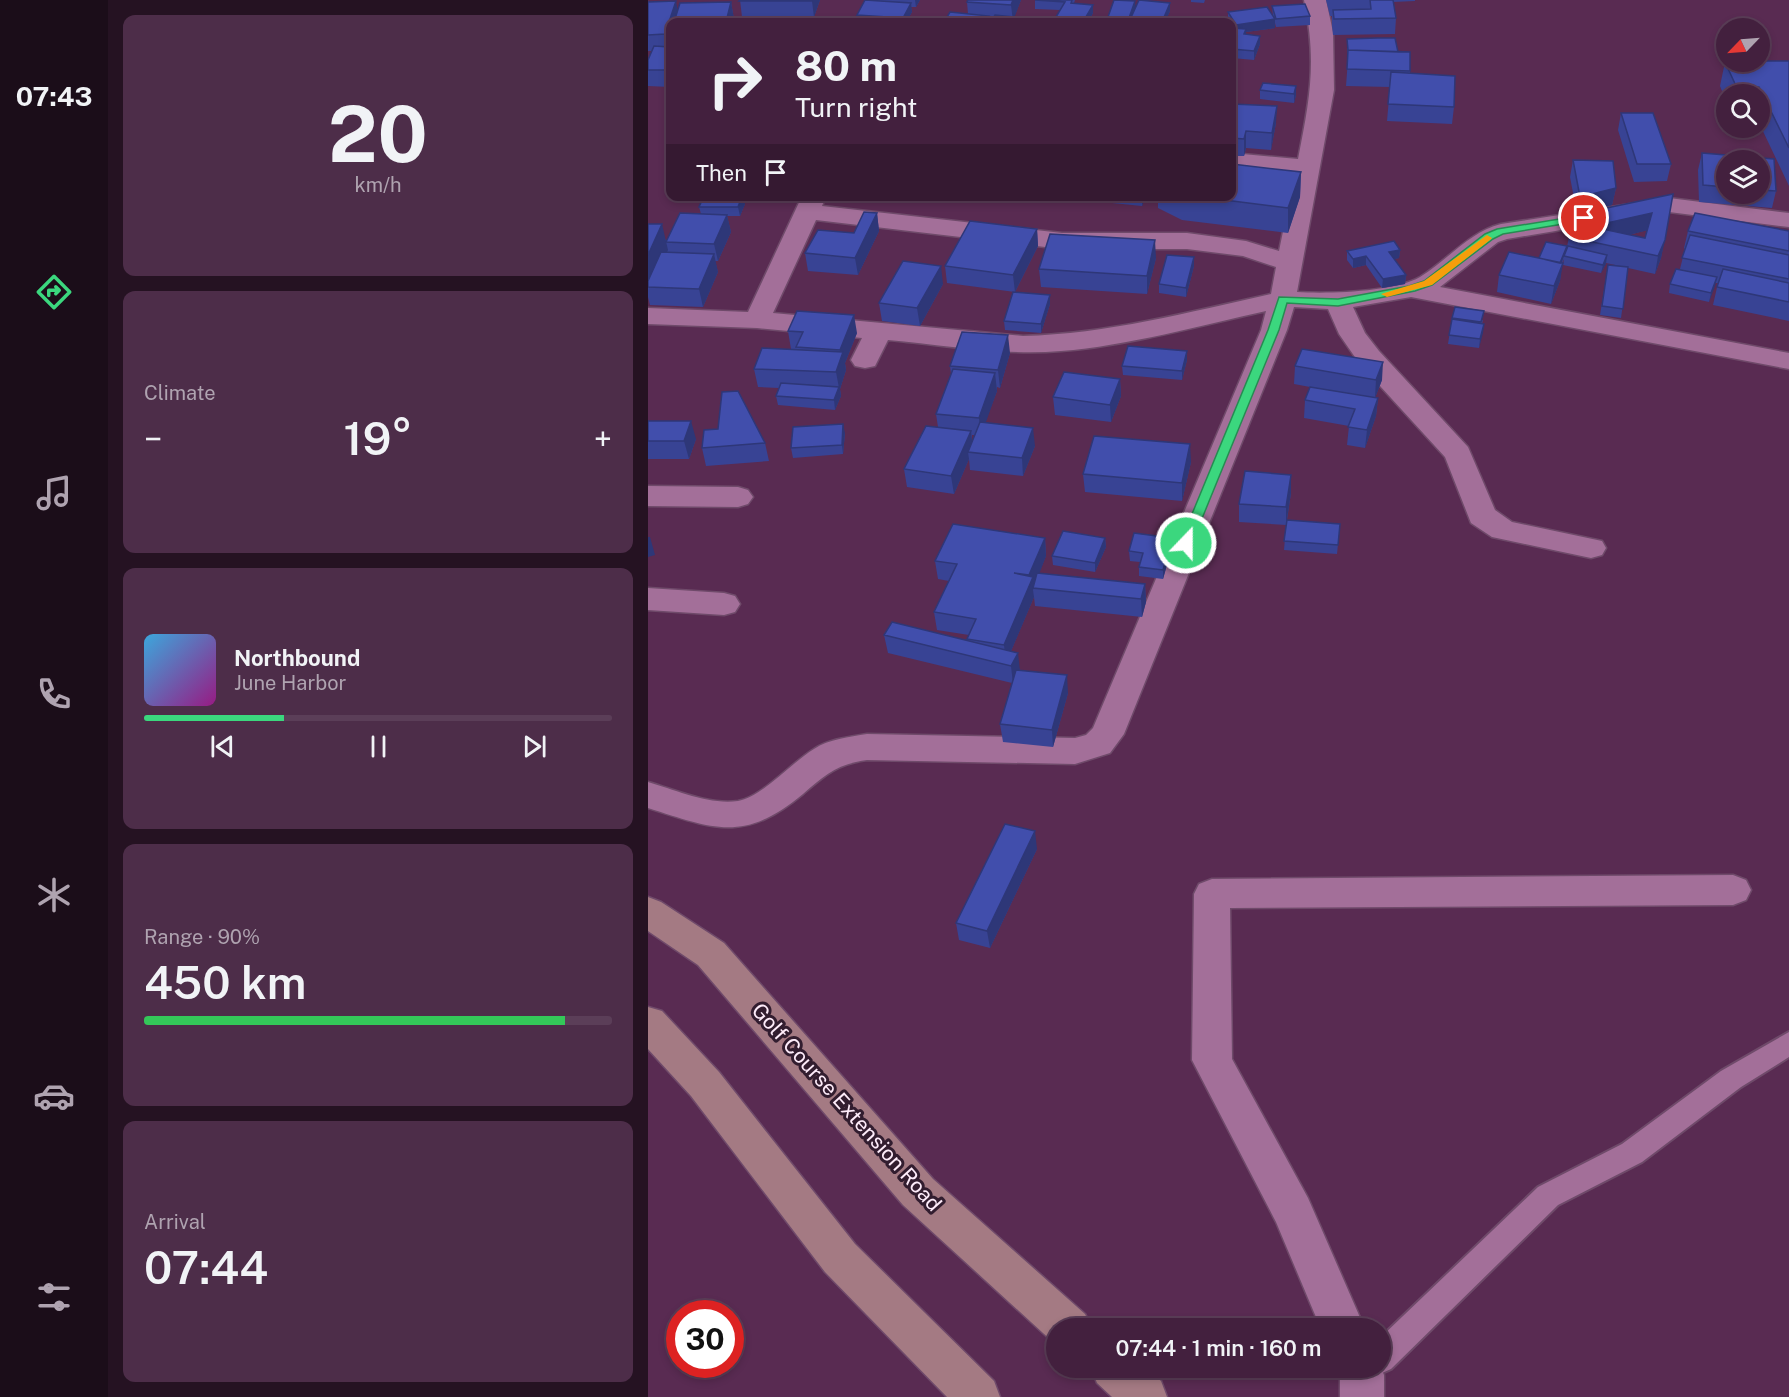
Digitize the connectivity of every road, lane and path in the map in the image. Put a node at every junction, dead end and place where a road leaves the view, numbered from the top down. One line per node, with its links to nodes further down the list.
1 (1315, 0): 3 (street)
2 (1236, 160): 3 (street)
3 (1308, 167): 7 (street)
4 (811, 204): 7 (street); 11 (street)
5 (1789, 220): 8 (street)
6 (1152, 250): 7 (street)
7 (1287, 279): 9 (street); 12 (street); 20 (street)
8 (1411, 289): 9 (street); 14 (street)
9 (1338, 302): 17 (street)
10 (648, 316): 11 (street)
11 (757, 320): 12 (street)
12 (879, 331): 13 (street)
13 (865, 360)
14 (1789, 361)
15 (648, 496): 16 (street)
16 (738, 497)
17 (1591, 548)
18 (648, 599): 19 (street)
19 (724, 604)
20 (648, 795)
21 (1733, 890): 26 (street)
22 (648, 912): 25 (main road, Golf Course Extension Road)
23 (648, 1023): 29 (main road)
24 (1789, 1043): 27 (lane)
25 (1058, 1318)
26 (1338, 1318)
27 (1391, 1350)
28 (1124, 1378): 30 (main road)
29 (978, 1397)
30 (1145, 1397)

